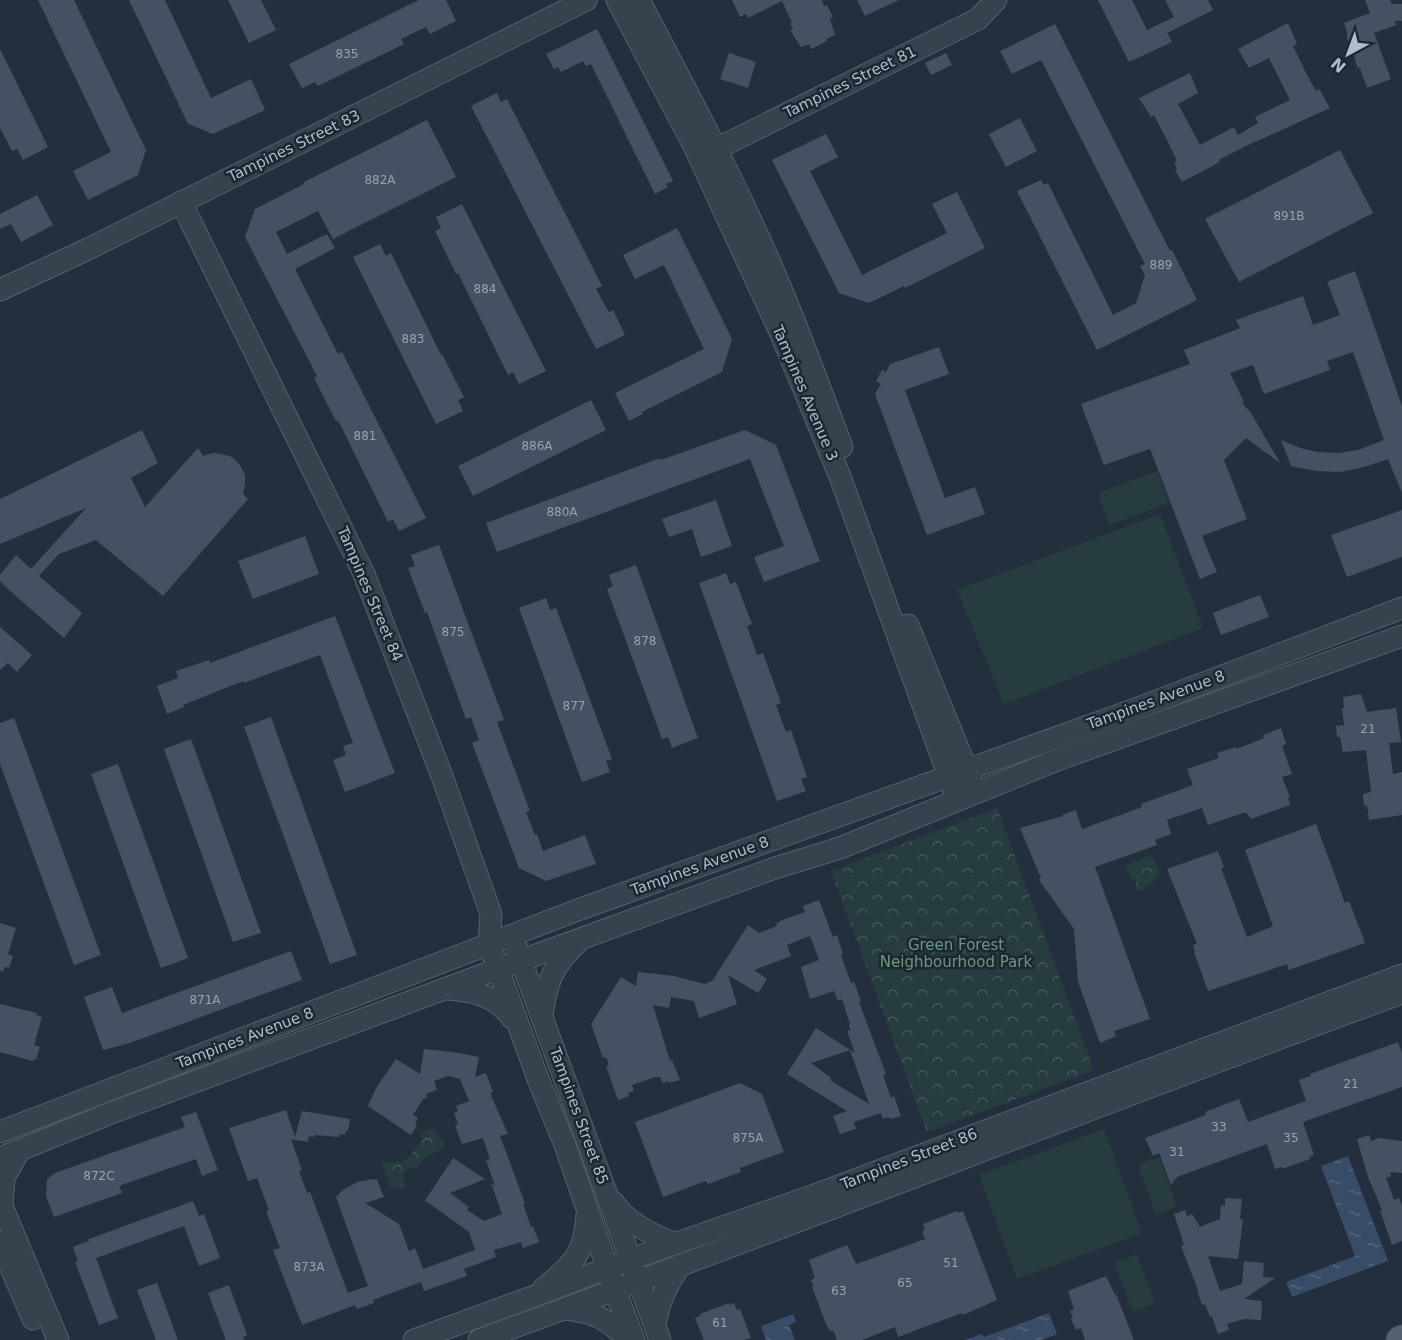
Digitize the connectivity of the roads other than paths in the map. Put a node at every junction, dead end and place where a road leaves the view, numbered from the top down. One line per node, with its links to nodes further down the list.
1 (586, 0): 7 (street, Tampines Street 83)
2 (617, 0): 6 (street, Tampines Avenue 3)
3 (639, 0): 6 (street, Tampines Avenue 3)
4 (981, 0): 6 (street, Tampines Street 81)
5 (996, 0): 6 (street, Tampines Street 81)
6 (705, 148): 11 (street, Tampines Avenue 3)
7 (181, 202): 8 (street, Tampines Street 83); 13 (street, Tampines Street 84)
8 (0, 290)
9 (1402, 608): 11 (street, Tampines Avenue 8)
10 (1402, 636): 12 (street, Tampines Avenue 8)
11 (957, 772): 12 (street, Tampines Avenue 3); 14 (street, Tampines Avenue 8)
12 (967, 796): 15 (street, Tampines Avenue 8)
13 (491, 914): 14 (street, Tampines Street 85); 16 (street, Tampines Street 84)
14 (512, 936): 16 (street, Tampines Avenue 8); 17 (street, Tampines Street 85)
15 (585, 937): 17 (street, Tampines Avenue 8); 22 (street)
16 (489, 944): 18 (street, Tampines Street 84); 24 (street, Tampines Avenue 8)
17 (521, 960): 18 (street, Tampines Avenue 8); 22 (street, Tampines Street 85)
18 (498, 969): 20 (street, Tampines Avenue 8); 23 (street, Tampines Street 85)
19 (1402, 975): 28 (street, Tampines Street 86)
20 (444, 989): 23 (street); 25 (street, Tampines Avenue 8)
21 (1402, 993): 31 (street, Tampines Street 86)
22 (542, 1015): 26 (street, Tampines Street 85)
23 (521, 1031): 27 (street, Tampines Street 85)
24 (0, 1132)
25 (10, 1154): 29 (street)
26 (606, 1190): 28 (street); 30 (street, Tampines Street 85)
27 (587, 1209): 32 (street, Tampines Street 85); 35 (street)
28 (674, 1243): 30 (street, Tampines Street 86)
29 (7, 1245): 38 (street); 39 (street)
30 (631, 1259): 32 (street, Tampines Street 86); 33 (street, Tampines Street 85)
31 (680, 1265): 33 (street, Tampines Street 86); 37 (street, Tampines Street 85)
32 (607, 1268): 34 (street, Tampines Street 85); 35 (street, Tampines Street 86)
33 (639, 1281): 34 (street, Tampines Street 86); 37 (street, Tampines Street 85)
34 (615, 1290): 36 (street, Tampines Street 86); 42 (street, Tampines Street 85)
35 (532, 1298): 40 (street, Tampines Street 86)
36 (565, 1310): 41 (street, Tampines Street 86); 42 (street, Tampines Street 85)
37 (657, 1333)
38 (42, 1340)
39 (57, 1340)
40 (414, 1340)
41 (479, 1340)
42 (632, 1340)

